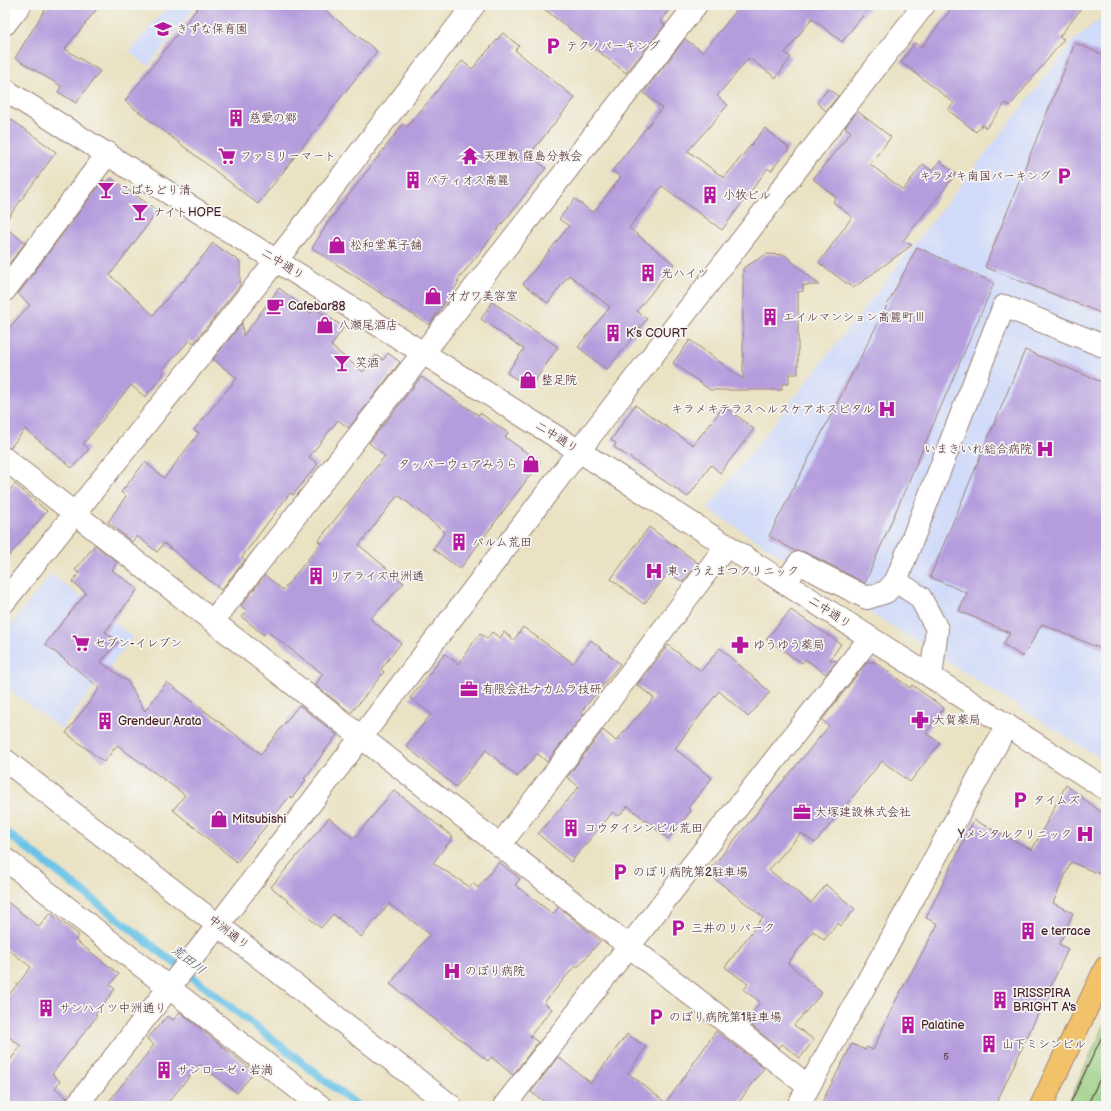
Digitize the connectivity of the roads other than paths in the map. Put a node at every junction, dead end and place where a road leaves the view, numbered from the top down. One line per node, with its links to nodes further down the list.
1 (20, 5): 5 (street)
2 (474, 5): 8 (street)
3 (696, 5): 11 (street)
4 (924, 5): 12 (street)
5 (5, 24)
6 (5, 90): 7 (street, 二中通り)
7 (108, 153): 8 (street, 二中通り); 9 (street)
8 (276, 260): 11 (street, 二中通り); 14 (street)
9 (5, 290)
10 (1106, 347): 16 (street)
11 (424, 352): 12 (street, 二中通り); 19 (street)
12 (579, 451): 15 (street, 二中通り); 23 (street)
13 (5, 459): 14 (street)
14 (74, 513): 18 (street); 19 (street)
15 (727, 545): 17 (street, 二中通り); 26 (street)
16 (896, 581): 17 (street); 21 (street)
17 (785, 583): 20 (street, 二中通り)
18 (5, 601)
19 (213, 621): 23 (street)
20 (870, 638): 21 (street, 二中通り); 29 (street)
21 (931, 677): 22 (street, 二中通り)
22 (1007, 725): 25 (street, 二中通り); 32 (street)
23 (361, 737): 26 (street); 28 (street)
24 (5, 760): 28 (street, 中洲通り)
25 (1106, 788)
26 (500, 846): 29 (street)
27 (5, 858): 31 (street)
28 (219, 924): 31 (street); 35 (street, 中洲通り)
29 (628, 945): 32 (street); 36 (street)
30 (1106, 967): 38 (main road)
31 (169, 987): 33 (street); 34 (street)
32 (808, 1086): 37 (street)
33 (76, 1106)
34 (320, 1106)
35 (451, 1106)
36 (504, 1106)
37 (798, 1106)
38 (1041, 1106)

